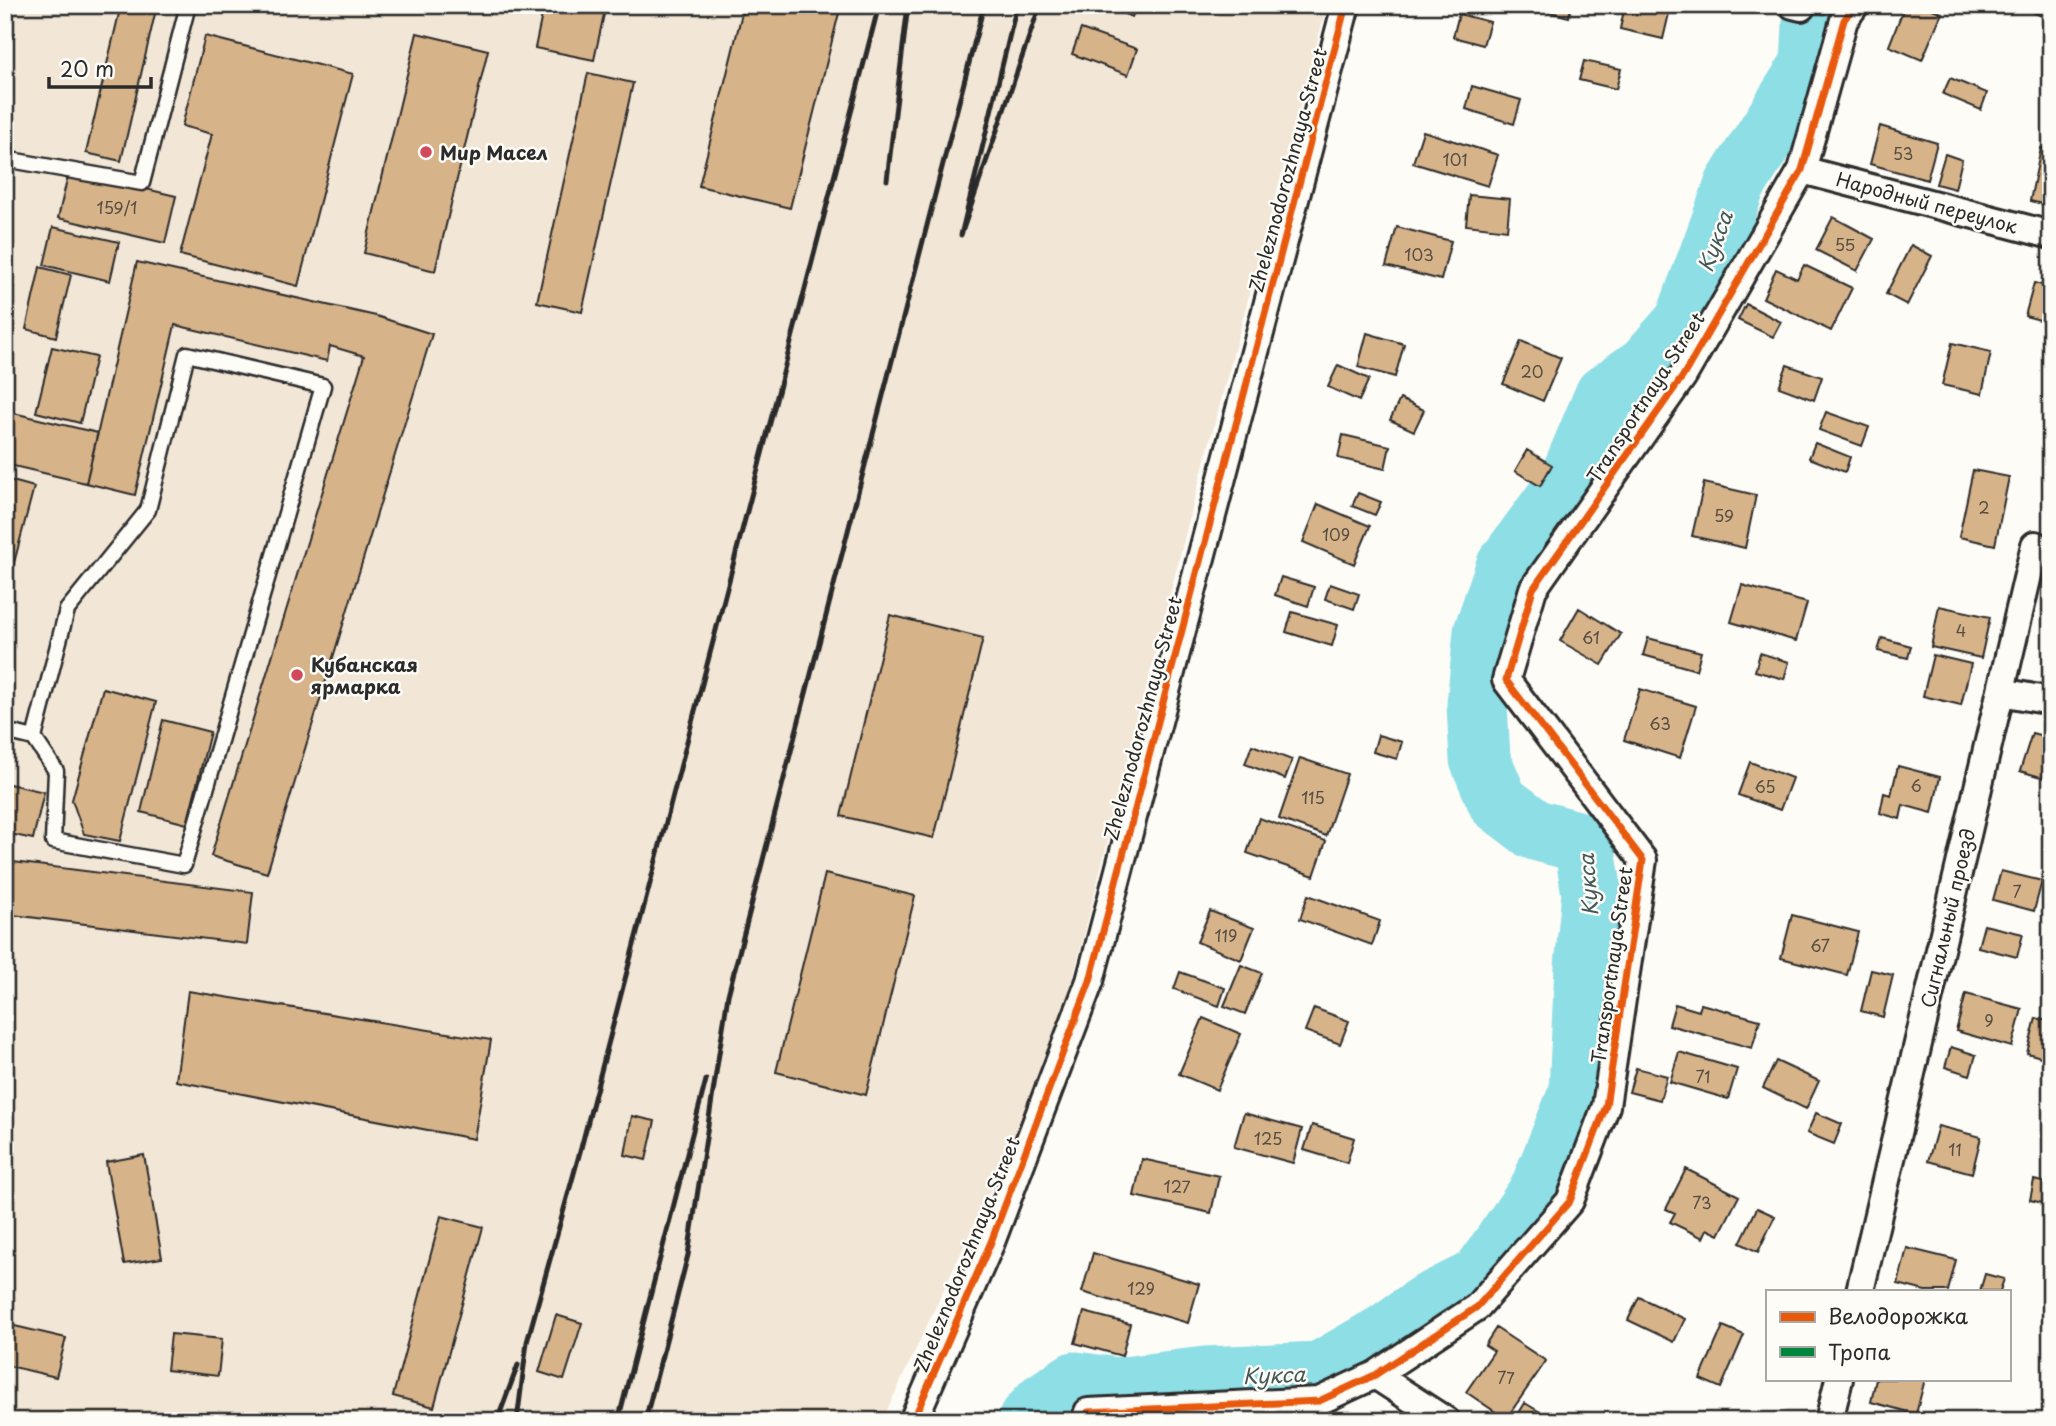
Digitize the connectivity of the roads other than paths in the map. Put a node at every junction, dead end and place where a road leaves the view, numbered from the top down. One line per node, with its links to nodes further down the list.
1 (188, 5): 4 (lane)
2 (1346, 5): 15 (street, Zheleznodorozhnaya Street)
3 (1854, 5): 5 (street, Transportnaya Street)
4 (5, 159)
5 (1802, 170): 6 (street, Народный переулок); 13 (street, Transportnaya Street)
6 (2051, 235)
7 (2035, 545): 8 (street, Сигнальный проезд)
8 (2001, 692): 9 (street); 12 (street, Сигнальный проезд)
9 (2051, 701)
10 (5, 731): 11 (lane)
11 (34, 738): 11 (lane)
12 (1860, 1290)
13 (1375, 1375): 16 (street, Transportnaya Street); 17 (street)
14 (1839, 1380): 18 (street)
15 (913, 1421)
16 (1085, 1421)
17 (1446, 1421)
18 (1829, 1421)

